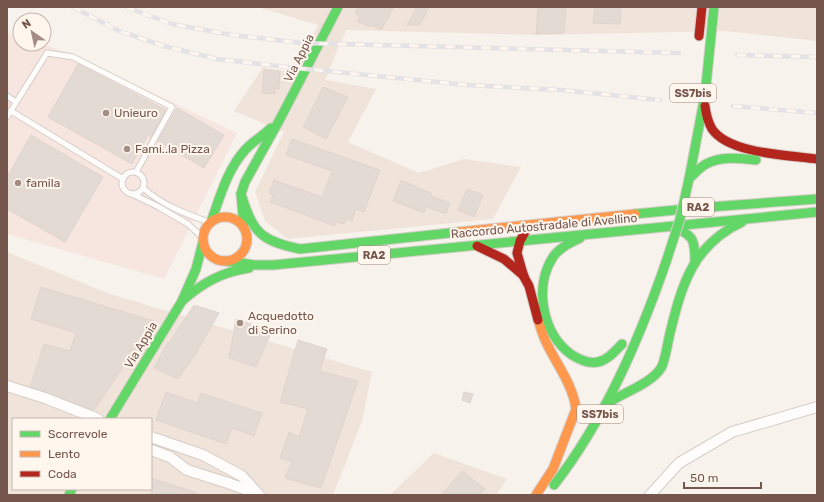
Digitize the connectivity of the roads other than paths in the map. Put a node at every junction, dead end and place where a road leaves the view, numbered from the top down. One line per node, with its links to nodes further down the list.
1 (338, 7): 10 (main road, Via Appia)
2 (702, 7): 4 (main road)
3 (714, 7): 5 (main road, SS7bis)
4 (698, 44)
5 (705, 95): 11 (main road); 15 (main road, SS7bis)
6 (7, 96): 7 (lane)
7 (16, 102): 8 (lane); 13 (lane)
8 (11, 111): 9 (lane); 14 (lane)
9 (7, 117)
10 (280, 119): 18 (main road, Via Appia); 24 (main road, Via Appia)
11 (817, 159)
12 (817, 168): 15 (main road)
13 (136, 172): 14 (lane); 16 (lane)
14 (123, 178): 17 (lane)
15 (690, 179): 40 (main road, SS7bis, bridge)
16 (143, 188): 17 (lane); 24 (lane)
17 (132, 194): 29 (lane)
18 (241, 194): 26 (main road, Via Appia); 32 (main road)
19 (815, 198): 22 (main road, Raccordo Autostradale di Avellino / RA2)
20 (673, 199): 28 (main road)
21 (817, 212): 23 (main road, Raccordo Autostradale di Avellino / RA2)
22 (639, 213): 30 (main road); 32 (main road, Raccordo Autostradale di Avellino / RA2)
23 (754, 218): 25 (main road, Raccordo Autostradale di Avellino / RA2); 34 (main road)
24 (211, 222): 26 (main road); 29 (main road, Via Appia)
25 (672, 226): 27 (main road, Raccordo Autostradale di Avellino / RA2); 34 (main road)
26 (245, 230): 32 (main road); 33 (main road, Via Appia)
27 (588, 234): 30 (main road, Raccordo Autostradale di Avellino / RA2); 41 (main road)
28 (664, 234)
29 (203, 240): 33 (main road); 37 (main road, Via Appia)
30 (520, 241): 31 (main road, Raccordo Autostradale di Avellino / RA2); 36 (main road)
31 (474, 245): 35 (main road, Raccordo Autostradale di Avellino / RA2); 36 (main road)
32 (300, 249)
33 (225, 261): 35 (main road); 37 (main road, Via Appia)
34 (695, 261): 39 (main road)
35 (255, 265): 38 (main road)
36 (524, 277): 52 (main road)
37 (190, 282): 38 (main road, Via Appia)
38 (182, 301): 46 (main road, Via Appia)
39 (664, 356): 40 (main road); 43 (main road)
40 (627, 360): 43 (main road, SS7bis)
41 (612, 365)
42 (7, 386): 45 (street)
43 (605, 405): 55 (main road, SS7bis)
44 (817, 407): 56 (street)
45 (95, 418)
46 (111, 418)
47 (579, 427): 52 (main road, SS7bis)
48 (152, 437): 49 (street)
49 (174, 445): 51 (street); 53 (street)
50 (152, 450): 51 (street)
51 (171, 458): 53 (street)
52 (553, 469): 54 (main road, SS7bis)
53 (259, 495)
54 (536, 495)
55 (546, 495)
56 (650, 495)

